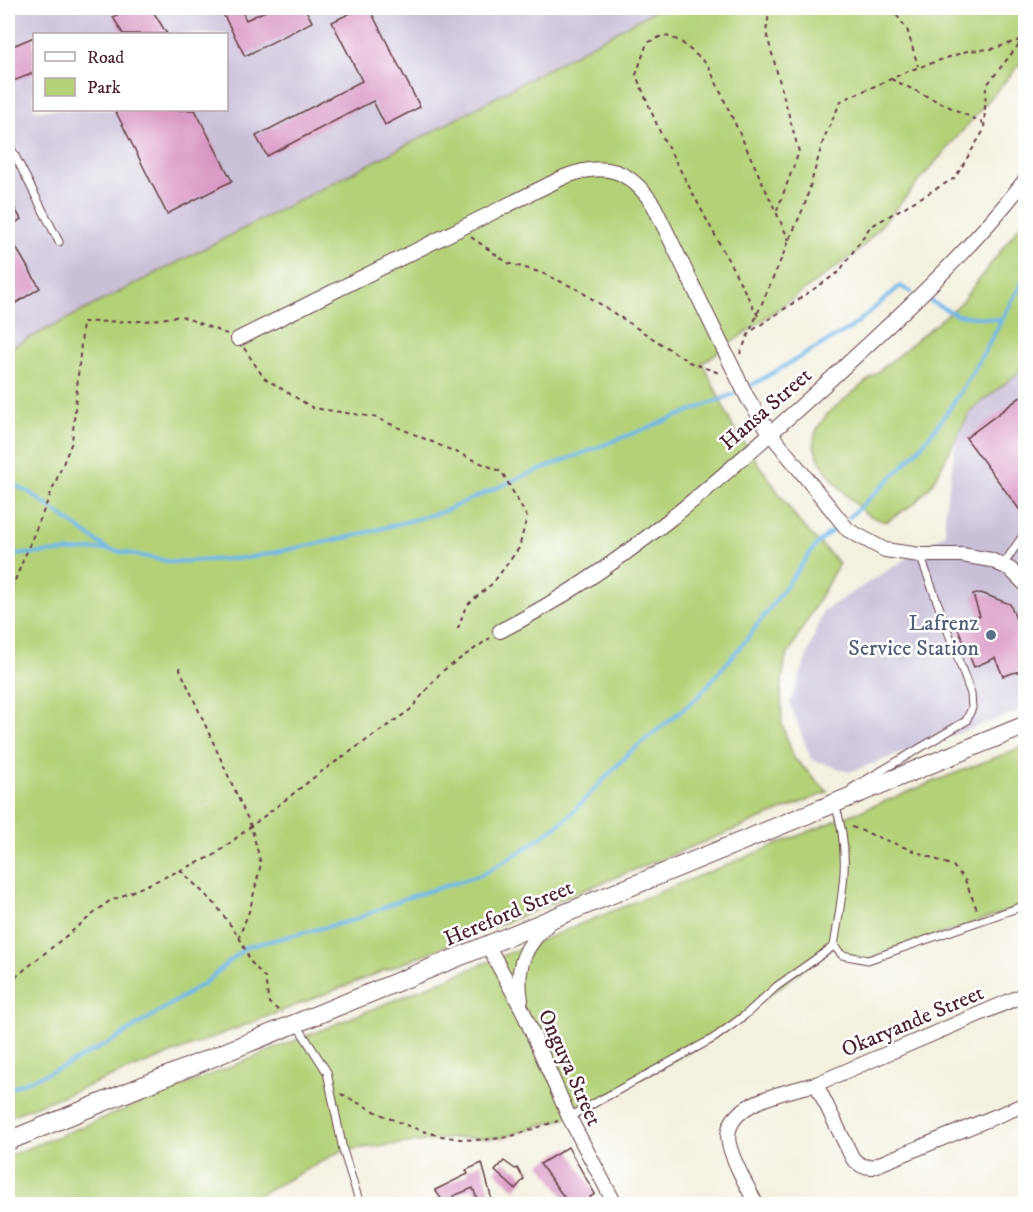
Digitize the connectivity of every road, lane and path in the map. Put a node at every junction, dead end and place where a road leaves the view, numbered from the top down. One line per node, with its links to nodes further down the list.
1 (770, 8): 9 (path)
2 (891, 8): 4 (path)
3 (1025, 38): 4 (path); 6 (path)
4 (919, 67): 5 (path)
5 (891, 78): 6 (path); 11 (path)
6 (984, 123): 14 (path)
7 (8, 142): 12 (lane)
8 (1026, 179): 18 (street, Hansa Street)
9 (776, 213): 11 (path); 13 (path)
10 (457, 230): 15 (street); 16 (street); 17 (path)
11 (789, 240): 13 (path)
12 (60, 242)
13 (758, 316): 14 (path)
14 (751, 332): 16 (path)
15 (238, 339): 23 (path); 24 (path)
16 (732, 367): 17 (street)
17 (739, 380): 18 (street)
18 (770, 433): 20 (street); 25 (street, Hansa Street)
19 (1026, 531): 21 (lane)
20 (920, 555): 21 (street); 28 (lane)
21 (1003, 565): 22 (street)
22 (1026, 585)
23 (8, 597)
24 (457, 631)
25 (500, 631): 30 (path)
26 (179, 668): 30 (path)
27 (1022, 727): 28 (main road, Hereford Street)
28 (835, 804): 29 (lane); 33 (main road, Hereford Street)
29 (843, 824): 34 (path); 37 (lane)
30 (251, 826): 31 (path); 35 (path)
31 (180, 870): 35 (path); 38 (path)
32 (1026, 905): 34 (lane)
33 (556, 917): 36 (main road, Hereford Street); 40 (street)
34 (981, 921): 37 (lane)
35 (239, 937): 41 (path)
36 (489, 946): 40 (street, Onguya Street); 41 (main road, Hereford Street)
37 (834, 946): 45 (lane)
38 (8, 983)
39 (1026, 994): 42 (street, Okaryande Street)
40 (522, 1009): 45 (street, Onguya Street)
41 (296, 1023): 43 (lane); 46 (main road, Hereford Street)
42 (816, 1084): 44 (street); 49 (street, Okaryande Street)
43 (331, 1089): 45 (path); 47 (lane)
44 (1026, 1104)
45 (569, 1117): 48 (street, Onguya Street)
46 (8, 1141)
47 (360, 1204)
48 (615, 1204)
49 (756, 1204)

